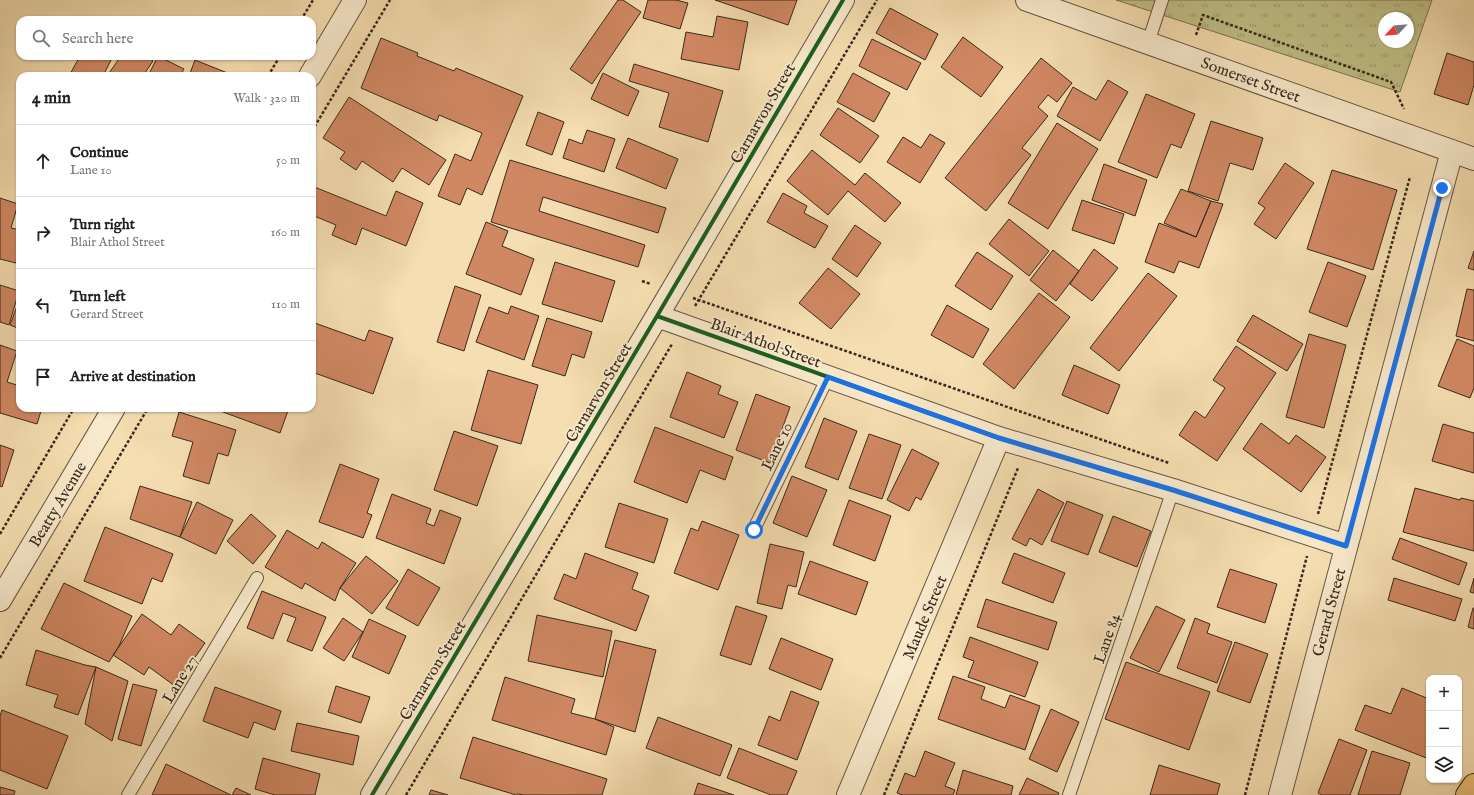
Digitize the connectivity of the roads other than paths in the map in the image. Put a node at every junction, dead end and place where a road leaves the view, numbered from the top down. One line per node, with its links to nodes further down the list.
1 (355, 0): 6 (street)
2 (843, 0): 9 (street, Carnarvon Street)
3 (1027, 0): 5 (street, Somerset Street)
4 (1162, 0): 5 (lane)
5 (1148, 43): 7 (street, Somerset Street)
6 (312, 72)
7 (1452, 150): 8 (street, Somerset Street); 15 (street, Gerard Street)
8 (1474, 159)
9 (657, 316): 10 (street, Blair Athol Street); 20 (street, Carnarvon Street)
10 (828, 377): 12 (street, Blair Athol Street); 14 (lane, Lane 10)
11 (112, 412): 17 (street, Beatty Avenue)
12 (999, 438): 13 (street, Blair Athol Street); 21 (street, Maude Street)
13 (1173, 490): 15 (street, Blair Athol Street); 22 (lane, Lane 84)
14 (754, 530)
15 (1346, 546): 23 (street, Gerard Street)
16 (257, 578): 19 (lane, Lane 27)
17 (0, 600)
18 (1474, 785): 24 (highway)
19 (128, 795)
20 (372, 795)
21 (848, 795)
22 (1069, 795)
23 (1280, 795)
24 (1467, 795)

